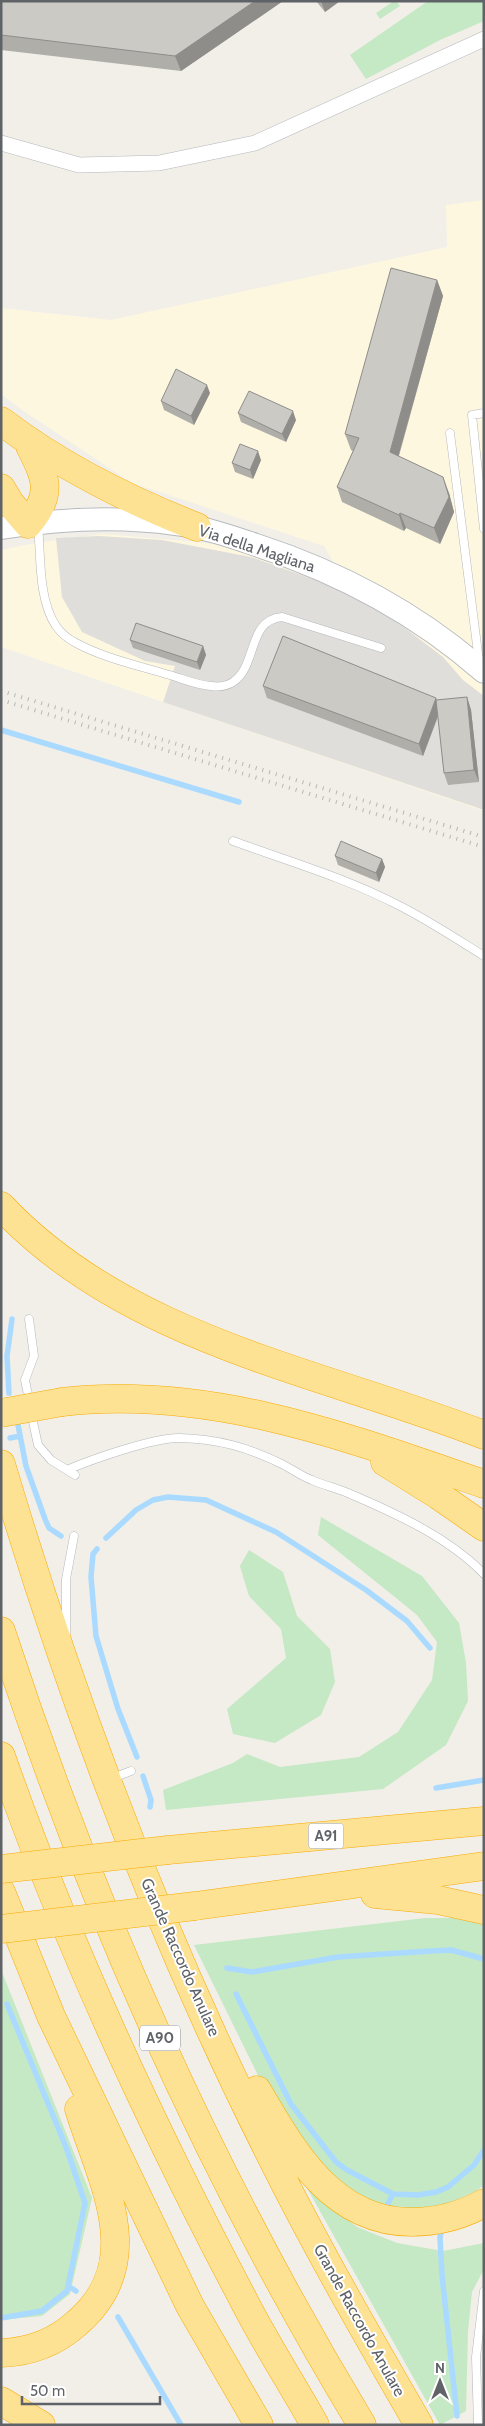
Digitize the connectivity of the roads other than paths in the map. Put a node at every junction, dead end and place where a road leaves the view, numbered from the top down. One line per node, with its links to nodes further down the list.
1 (484, 39): 2 (street)
2 (1, 143)
3 (484, 413): 7 (lane)
4 (1, 420): 6 (highway)
5 (450, 433): 14 (lane)
6 (27, 440): 9 (highway); 10 (highway)
7 (481, 475): 12 (lane)
8 (1, 488): 9 (highway)
9 (33, 524): 10 (main road, Via della Magliana); 11 (main road, Via della Magliana); 13 (lane)
10 (197, 527): 14 (main road, Via della Magliana)
11 (1, 528)
12 (484, 530)
13 (380, 648)
14 (482, 670)
15 (233, 841): 16 (lane)
16 (484, 956)
17 (1, 1206): 23 (highway)
18 (29, 1319): 19 (lane)
19 (27, 1390)
20 (1, 1413): 21 (highway, bridge)
21 (282, 1419): 27 (highway); 28 (highway)
22 (33, 1422): 25 (lane)
23 (484, 1435)
24 (1, 1464): 32 (highway, Grande Raccordo Anulare)
25 (67, 1470): 26 (lane); 30 (lane)
26 (75, 1475)
27 (484, 1484)
28 (484, 1527)
29 (74, 1536): 32 (lane)
30 (484, 1574)
31 (1, 1631): 52 (highway, A90)
32 (66, 1663): 35 (highway, Grande Raccordo Anulare)
33 (1, 1756): 51 (highway, A90)
34 (131, 1771): 35 (lane)
35 (106, 1781): 43 (highway, Grande Raccordo Anulare)
36 (484, 1821): 38 (highway, A91, bridge)
37 (484, 1866): 40 (highway)
38 (1, 1869)
39 (1, 1892): 44 (highway)
40 (273, 1896): 41 (highway); 42 (highway, bridge)
41 (484, 1910)
42 (1, 1929)
43 (174, 1946): 45 (highway); 53 (highway, Grande Raccordo Anulare)
44 (51, 2016): 47 (highway); 50 (highway)
45 (484, 2203)
46 (484, 2291): 54 (lane)
47 (1, 2353)
48 (1, 2401): 49 (highway)
49 (41, 2425)
50 (259, 2425)
51 (315, 2425)
52 (362, 2425)
53 (419, 2425)
54 (478, 2425)

